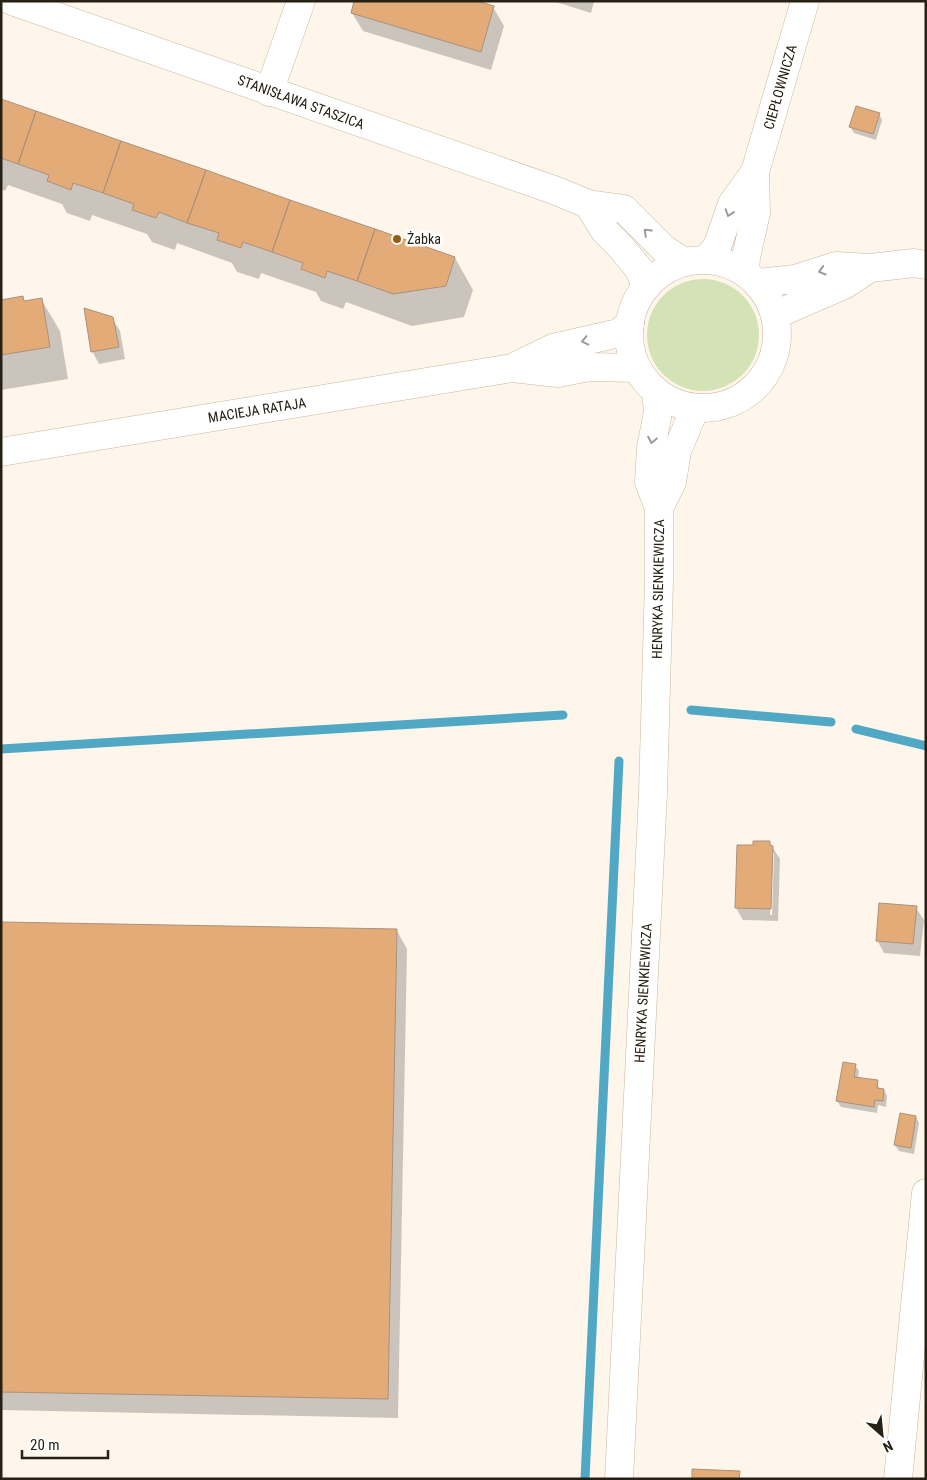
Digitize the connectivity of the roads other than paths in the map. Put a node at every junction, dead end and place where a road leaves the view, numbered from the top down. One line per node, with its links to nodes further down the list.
1 (12, 1): 4 (street, STANISŁAWA STASZICA)
2 (301, 1): 4 (street)
3 (805, 1): 5 (street, CIEPŁOWNICZA)
4 (269, 92): 6 (street, STANISŁAWA STASZICA)
5 (755, 172): 7 (street, CIEPŁOWNICZA, one-way to 7); 10 (street, CIEPŁOWNICZA)
6 (588, 204): 7 (street, STANISŁAWA STASZICA, one-way to 6); 11 (street)
7 (695, 261): 10 (street); 11 (street)
8 (926, 264): 9 (street)
9 (870, 268): 10 (street, one-way to 10); 12 (street)
10 (751, 278): 12 (street)
11 (646, 287): 13 (street)
12 (775, 315): 17 (street)
13 (630, 324): 14 (street, MACIEJA RATAJA, one-way to 14); 15 (street)
14 (512, 368): 15 (street, MACIEJA RATAJA); 18 (street, MACIEJA RATAJA)
15 (637, 368): 16 (street)
16 (656, 392): 17 (street); 19 (street, HENRYKA SIENKIEWICZA, one-way to 19)
17 (694, 408): 19 (street, HENRYKA SIENKIEWICZA)
18 (1, 452)
19 (659, 508): 21 (street, HENRYKA SIENKIEWICZA)
20 (926, 1193): 22 (street)
21 (618, 1479)
22 (898, 1479)

